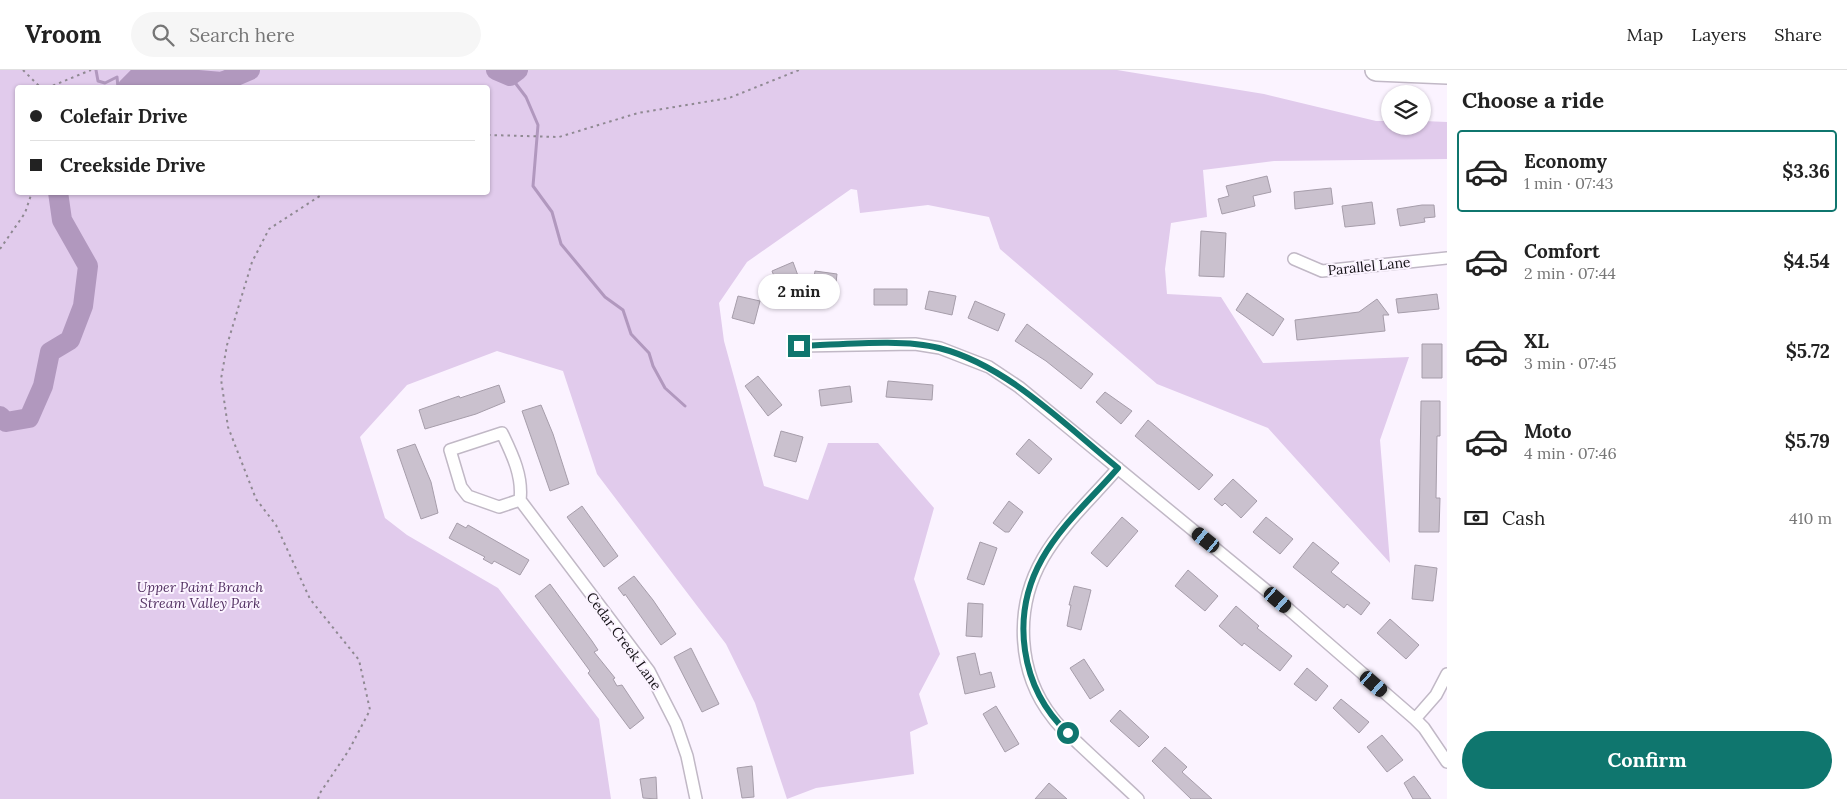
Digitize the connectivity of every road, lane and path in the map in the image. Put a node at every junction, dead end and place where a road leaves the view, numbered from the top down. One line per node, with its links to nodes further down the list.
1 (23, 70): 6 (path)
2 (91, 70): 7 (path)
3 (799, 70): 8 (path)
4 (1376, 70): 5 (highway)
5 (1447, 73)
6 (38, 85)
7 (54, 85)
8 (490, 135)
9 (31, 195): 11 (path)
10 (321, 195): 20 (path)
11 (0, 249)
12 (1447, 258): 13 (street, Parallel Lane)
13 (1294, 259)
14 (799, 346): 15 (street)
15 (1118, 468): 18 (street); 22 (street)
16 (520, 500): 16 (street); 21 (street, Cedar Creek Lane)
17 (1447, 674): 18 (street)
18 (1415, 720): 19 (street)
19 (1447, 762)
20 (318, 799)
21 (696, 799)
22 (1138, 799)

